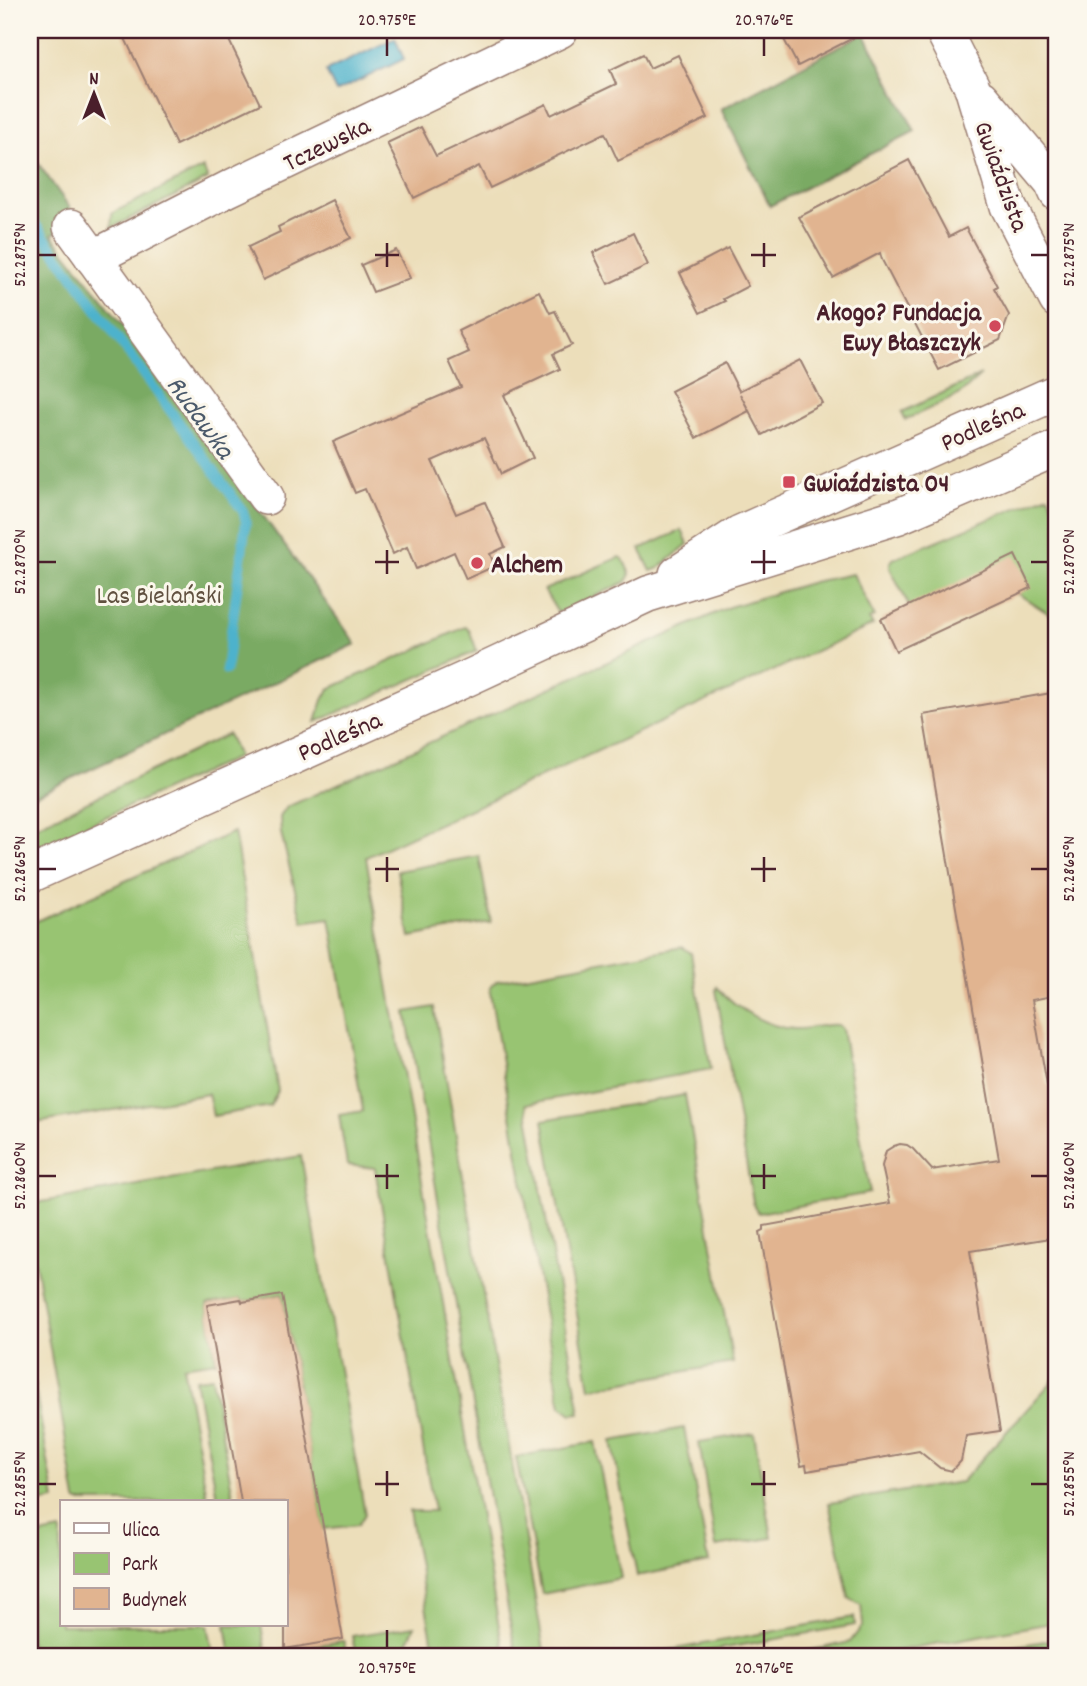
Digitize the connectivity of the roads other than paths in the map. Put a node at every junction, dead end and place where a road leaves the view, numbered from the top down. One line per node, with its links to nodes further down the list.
1 (560, 30): 6 (street, Tczewska)
2 (943, 30): 3 (street, Gwiaździsta)
3 (972, 87): 4 (street, Gwiaździsta); 7 (street, Gwiaździsta)
4 (1057, 193)
5 (71, 227): 6 (street)
6 (93, 258): 10 (street)
7 (1057, 300)
8 (1057, 392): 11 (street, Podleśna)
9 (1057, 448): 11 (street, Podleśna)
10 (266, 497)
11 (648, 594): 12 (street, Podleśna)
12 (30, 875)

